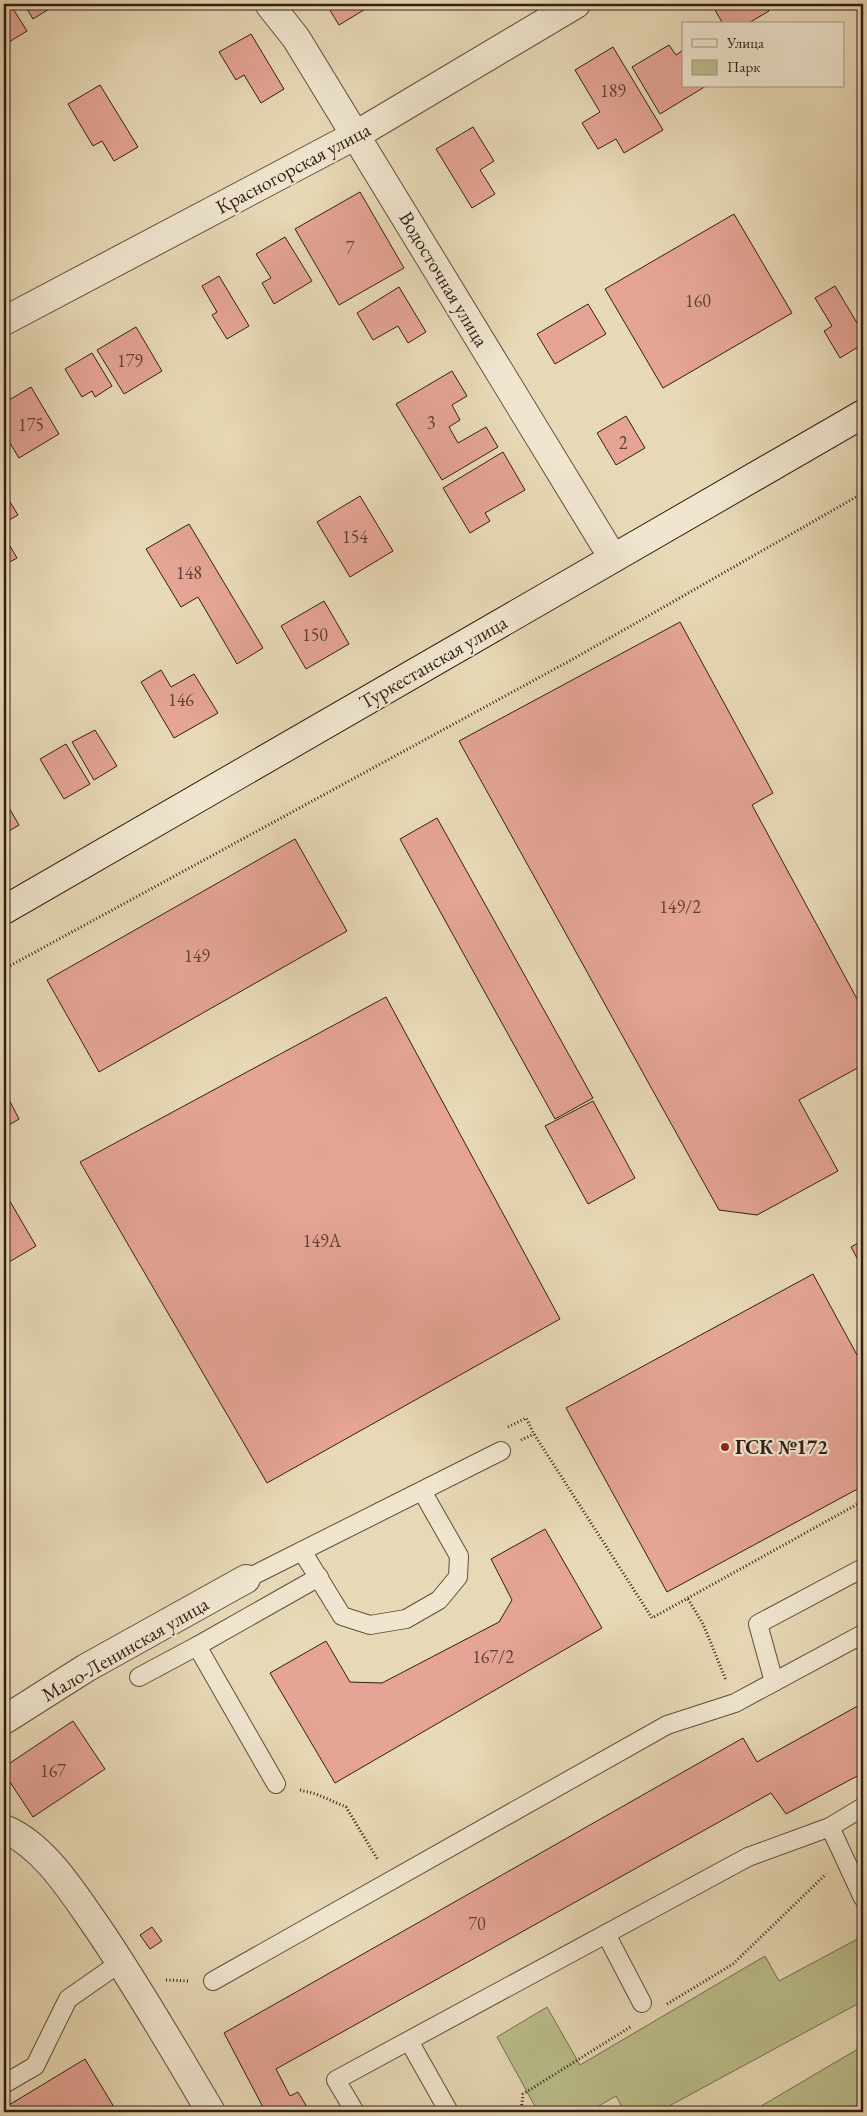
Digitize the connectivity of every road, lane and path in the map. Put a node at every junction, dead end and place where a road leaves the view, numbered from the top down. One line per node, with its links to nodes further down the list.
1 (268, 4): 3 (street, Водосточная улица)
2 (576, 4): 3 (street, Красногорская улица)
3 (356, 136): 4 (street, Красногорская улица); 7 (street, Водосточная улица)
4 (4, 321)
5 (863, 414): 7 (street, Туркестанская улица)
6 (863, 493): 9 (path)
7 (613, 558): 8 (street, Туркестанская улица)
8 (4, 910)
9 (4, 969)
10 (500, 1431): 18 (path)
11 (501, 1451): 12 (lane)
12 (422, 1491): 14 (lane); 16 (lane)
13 (863, 1501): 18 (path)
14 (302, 1551): 16 (lane); 17 (lane)
15 (863, 1568): 22 (lane)
16 (319, 1577): 20 (lane)
17 (246, 1579): 24 (street, Мало-Ленинская улица)
18 (688, 1599): 23 (path)
19 (863, 1634): 22 (lane)
20 (197, 1646): 21 (lane); 25 (lane)
21 (139, 1677)
22 (774, 1682): 23 (lane)
23 (735, 1703): 30 (lane)
24 (4, 1720)
25 (276, 1784): 30 (path)
26 (863, 1807): 27 (lane)
27 (830, 1827): 29 (lane); 32 (lane)
28 (4, 1829): 33 (street)
29 (844, 1857): 31 (lane); 36 (path)
30 (391, 1882): 34 (lane)
31 (863, 1898)
32 (606, 1934): 35 (lane); 38 (lane)
33 (121, 1962): 39 (lane); 40 (street)
34 (213, 1981)
35 (642, 2003)
36 (666, 2004)
37 (632, 2025): 43 (path)
38 (409, 2041): 41 (lane); 42 (lane)
39 (4, 2084)
40 (211, 2112)
41 (355, 2112)
42 (449, 2112)
43 (521, 2112)

